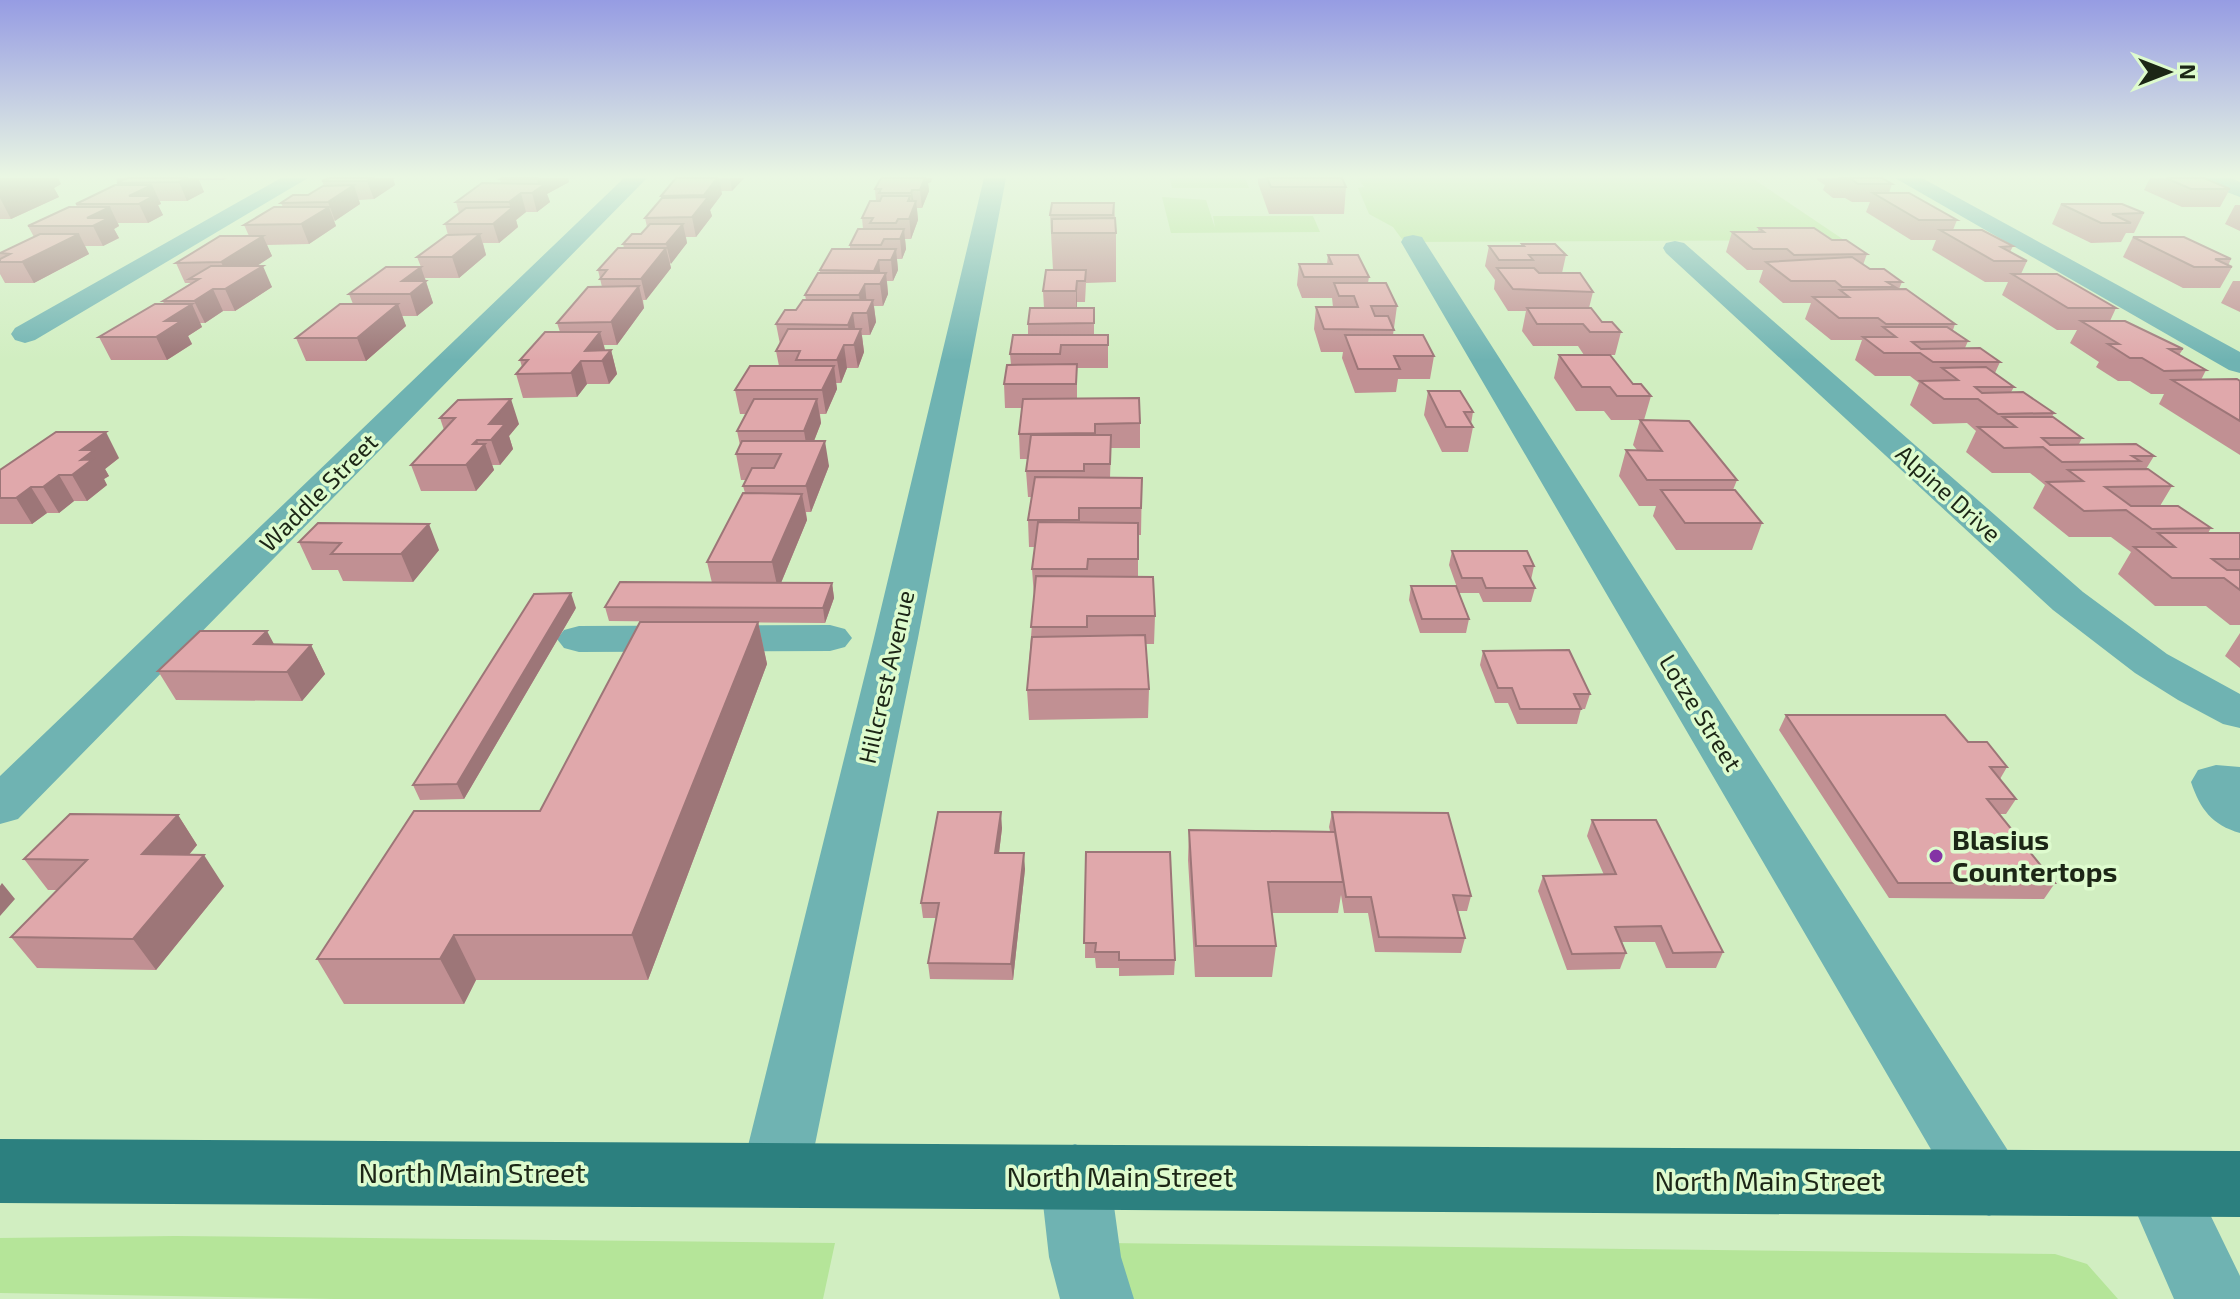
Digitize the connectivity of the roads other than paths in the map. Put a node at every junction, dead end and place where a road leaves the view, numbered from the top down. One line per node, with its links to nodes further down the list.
1 (191, 239): 7 (street)
2 (575, 239): 13 (street, Waddle Street)
3 (982, 239): 16 (street, Hillcrest Avenue)
4 (2015, 239): 8 (street)
5 (1413, 242): 18 (street, Lotze Street)
6 (1675, 248): 11 (street, Alpine Drive)
7 (25, 334)
8 (2240, 364)
9 (830, 638): 10 (street)
10 (579, 639)
11 (2240, 713)
12 (2240, 784): 14 (street)
13 (0, 806)
14 (2240, 815)
15 (0, 1171): 16 (main road, North Main Street)
16 (775, 1174): 17 (main road, North Main Street)
17 (1075, 1177): 18 (main road, North Main Street); 21 (street)
18 (1989, 1183): 19 (main road, North Main Street)
19 (2159, 1184): 20 (main road, North Main Street); 22 (street)
20 (2240, 1184)
21 (1097, 1299)
22 (2212, 1299)

